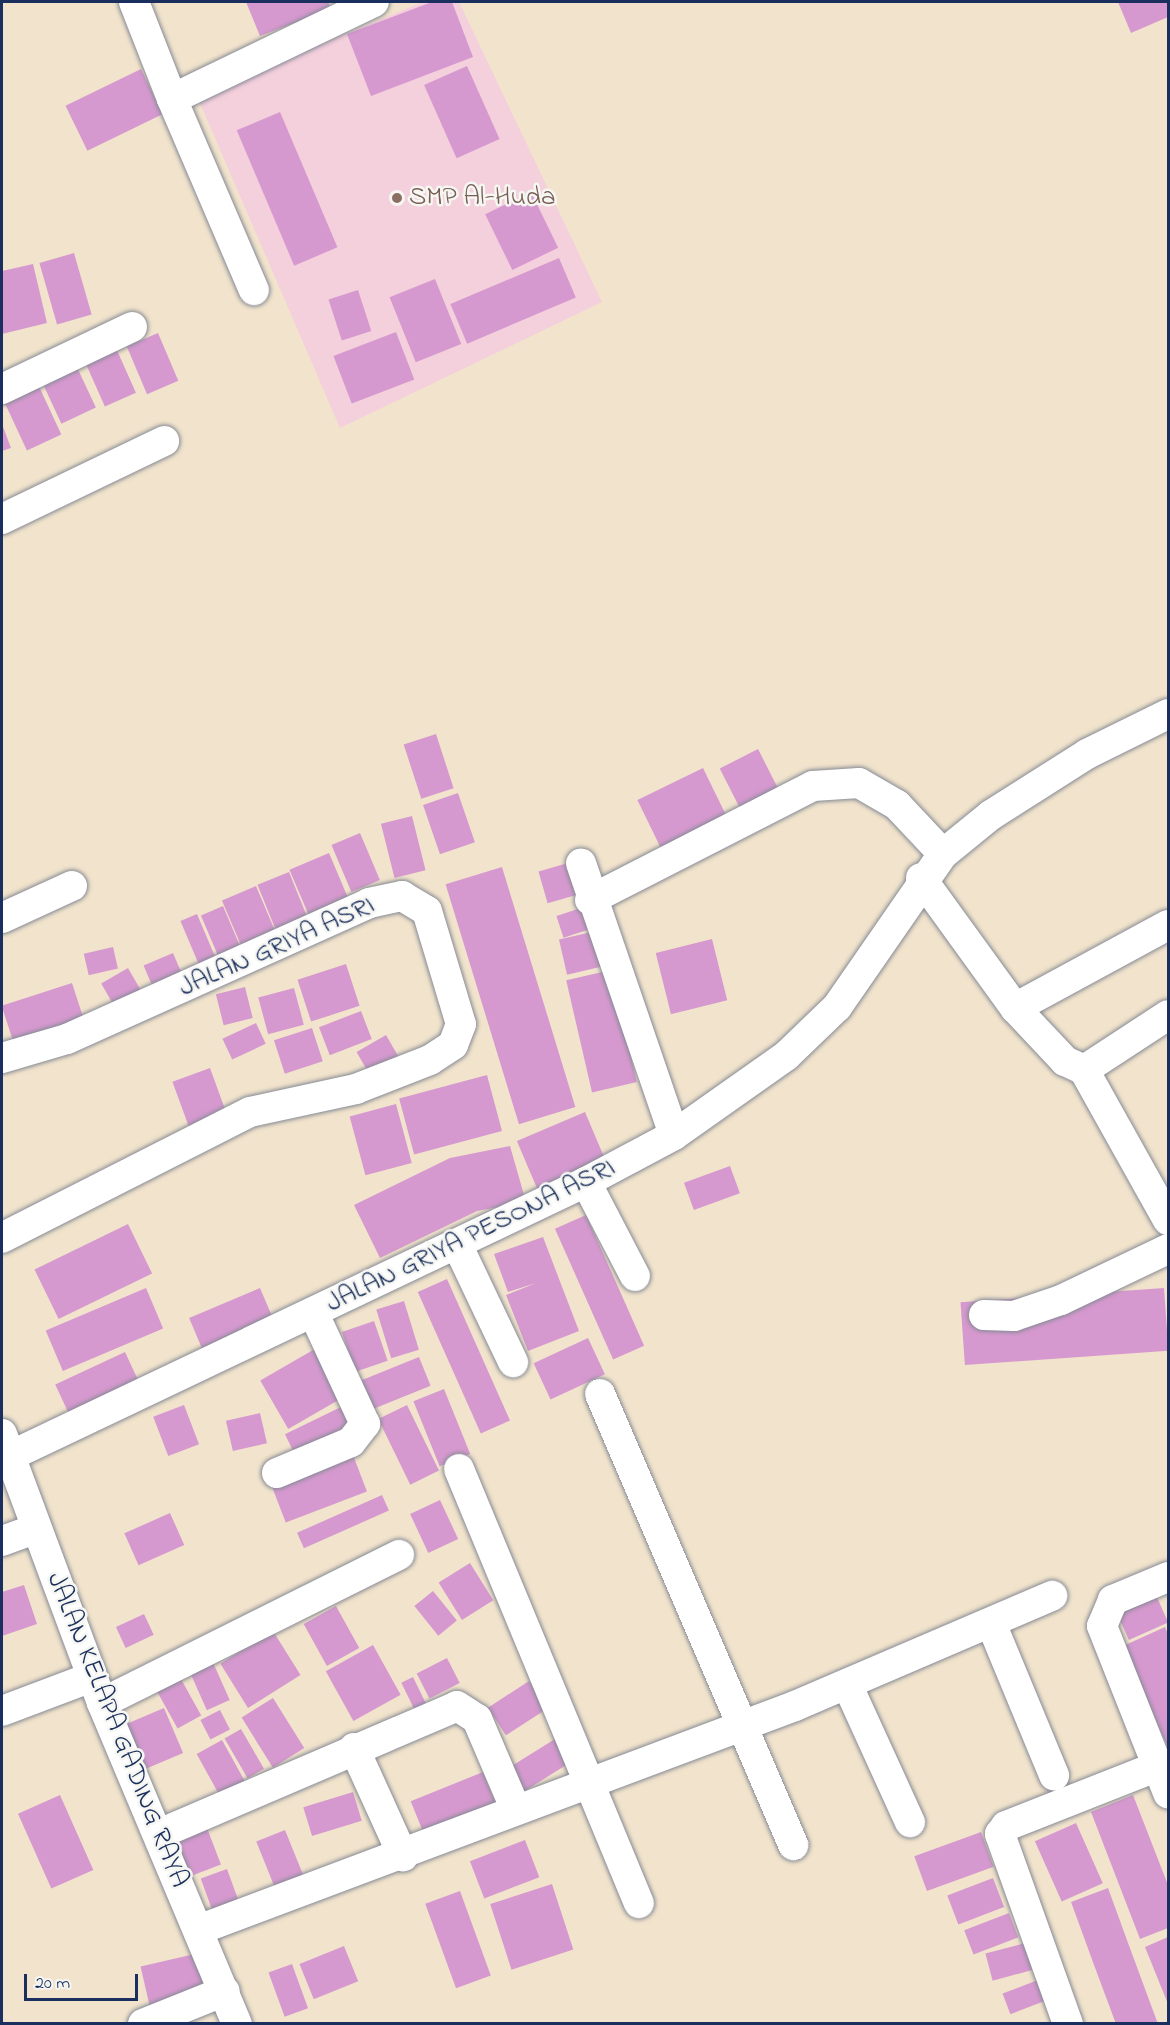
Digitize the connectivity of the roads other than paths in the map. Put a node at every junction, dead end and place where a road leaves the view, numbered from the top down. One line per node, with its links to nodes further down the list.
1 (134, 2): 3 (street)
2 (374, 2): 3 (street)
3 (172, 99): 4 (street)
4 (254, 290)
5 (132, 327): 6 (street)
6 (2, 388)
7 (164, 441): 8 (street)
8 (2, 519)
9 (1168, 714): 10 (street, JALAN GRIYA PESONA ASRI)
10 (943, 854): 12 (street, JALAN GRIYA PESONA ASRI); 14 (street)
11 (581, 863): 14 (street)
12 (921, 878): 17 (street); 21 (street, JALAN GRIYA PESONA ASRI)
13 (72, 886): 15 (street)
14 (590, 900): 21 (street)
15 (2, 918)
16 (1168, 925): 17 (street)
17 (1015, 1008): 20 (street)
18 (1168, 1015): 20 (street)
19 (2, 1058): 24 (street, JALAN GRIYA ASRI)
20 (1084, 1070): 23 (street)
21 (674, 1134): 22 (street, JALAN GRIYA PESONA ASRI)
22 (586, 1182): 25 (street, JALAN GRIYA PESONA ASRI); 27 (street)
23 (1168, 1220)
24 (2, 1238)
25 (457, 1244): 28 (street, JALAN GRIYA PESONA ASRI); 30 (street)
26 (1168, 1249): 29 (street)
27 (635, 1276)
28 (313, 1312): 32 (street, JALAN GRIYA PESONA ASRI); 34 (street)
29 (984, 1315)
30 (513, 1362)
31 (600, 1394): 44 (street)
32 (5, 1446): 35 (street, JALAN KELAPA GADING RAYA)
33 (459, 1469): 48 (street)
34 (277, 1473)
35 (35, 1529): 36 (street); 42 (street, JALAN KELAPA GADING RAYA)
36 (2, 1541)
37 (399, 1555): 42 (street)
38 (1168, 1577): 47 (street)
39 (1052, 1596): 40 (street)
40 (991, 1623): 41 (street); 46 (street)
41 (847, 1684): 44 (street); 50 (street)
42 (97, 1690): 43 (street); 51 (street, JALAN KELAPA GADING RAYA)
43 (2, 1711)
44 (742, 1722): 48 (street); 52 (street)
45 (354, 1748): 49 (street); 51 (street); 53 (street)
46 (1054, 1775)
47 (1163, 1779): 59 (street)
48 (591, 1780): 49 (street); 54 (street)
49 (516, 1810): 53 (street)
50 (909, 1822)
51 (159, 1833): 55 (street, JALAN KELAPA GADING RAYA)
52 (793, 1845)
53 (403, 1856): 55 (street)
54 (639, 1903)
55 (198, 1930): 56 (street, JALAN KELAPA GADING RAYA)
56 (225, 1991): 57 (street); 58 (street, JALAN KELAPA GADING RAYA)
57 (143, 2024)
58 (237, 2024)
59 (1068, 2024)

